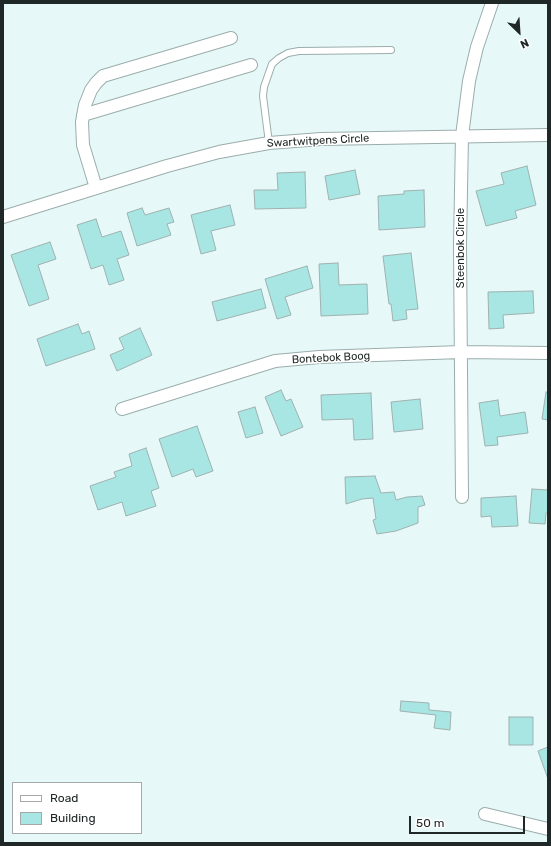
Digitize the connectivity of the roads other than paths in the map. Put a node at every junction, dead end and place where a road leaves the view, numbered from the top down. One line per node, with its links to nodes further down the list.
1 (492, 3): 7 (street, Steenbok Circle)
2 (231, 38): 5 (street)
3 (391, 50): 8 (lane)
4 (251, 65): 5 (street)
5 (83, 115): 9 (street)
6 (548, 134): 7 (street, Swartwitpens Circle)
7 (462, 136): 8 (street, Swartwitpens Circle); 11 (street, Steenbok Circle)
8 (269, 143): 9 (street, Swartwitpens Circle)
9 (96, 188): 10 (street, Swartwitpens Circle)
10 (3, 218)
11 (461, 352): 12 (street, Bontebok Boog); 13 (street, Bontebok Boog); 14 (street, Steenbok Circle)
12 (548, 353)
13 (122, 409)
14 (462, 497)
15 (485, 814): 16 (street)
16 (548, 829)

